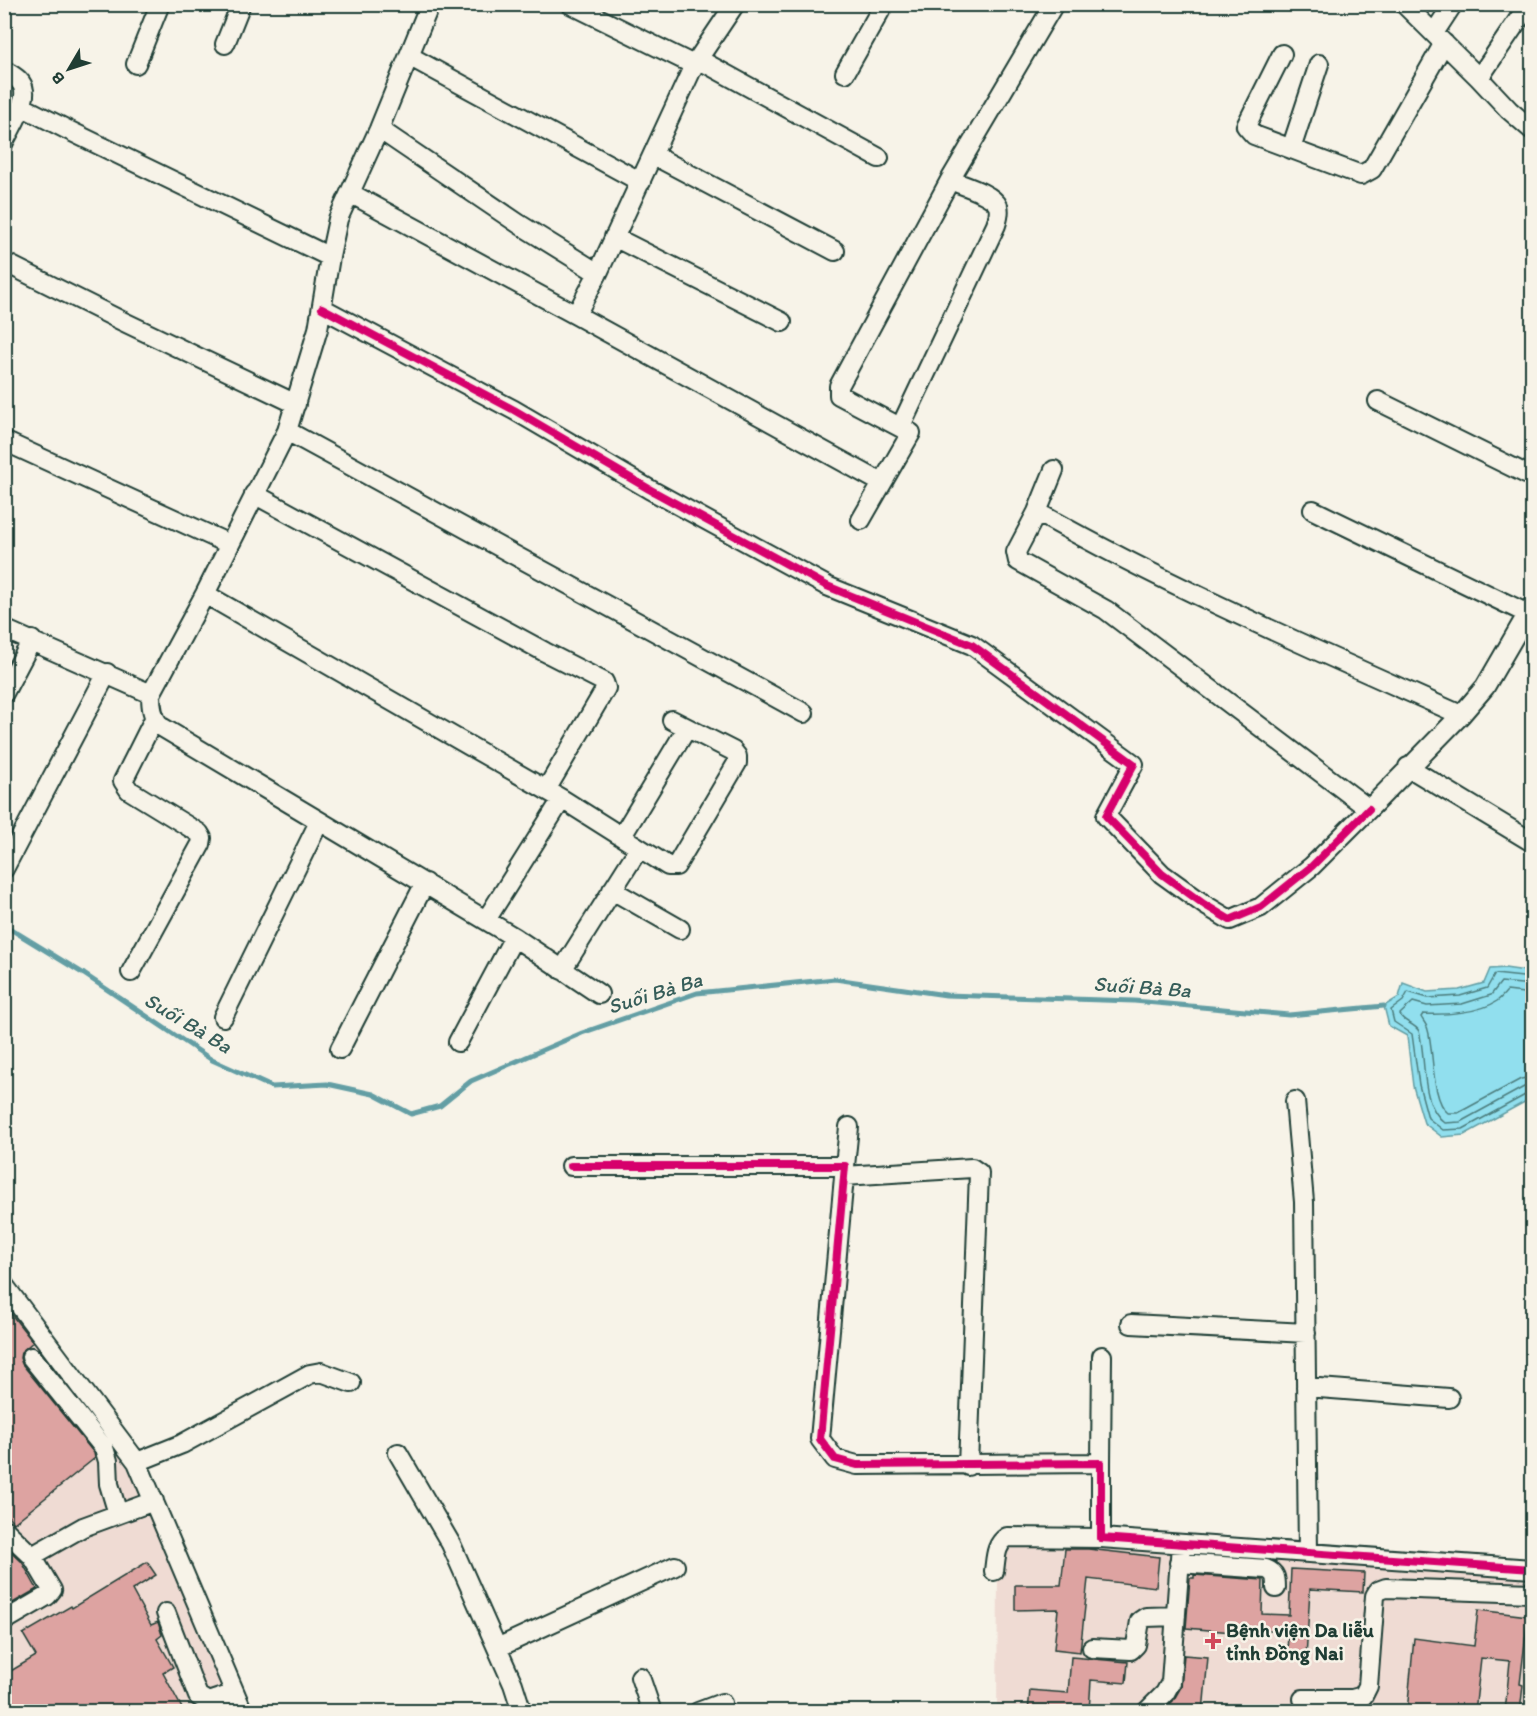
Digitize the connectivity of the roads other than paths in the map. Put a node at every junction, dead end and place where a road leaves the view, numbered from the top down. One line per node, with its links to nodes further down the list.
1 (160, 4): 16 (street)
2 (241, 4): 12 (street)
3 (430, 4): 14 (street)
4 (570, 4): 15 (street)
5 (735, 4): 15 (street)
6 (884, 4): 19 (street)
7 (1054, 4): 28 (street)
8 (1404, 4): 11 (street)
9 (1453, 4): 11 (street)
10 (1528, 4): 20 (street)
11 (1439, 38): 20 (street); 25 (street)
12 (225, 44)
13 (1281, 54): 25 (street)
14 (409, 56): 22 (street); 29 (street)
15 (696, 62): 26 (street); 27 (street)
16 (136, 64)
17 (1319, 64): 25 (street)
18 (4, 70): 21 (street)
19 (845, 73)
20 (1479, 78): 23 (street)
21 (21, 106): 24 (street); 33 (street)
22 (379, 129): 30 (street); 35 (street)
23 (1533, 130)
24 (4, 142)
25 (1291, 149)
26 (653, 155): 29 (street); 32 (street)
27 (879, 158)
28 (950, 180): 41 (street); 41 (street)
29 (641, 182): 31 (street)
30 (350, 193): 33 (street); 37 (street)
31 (614, 237): 35 (street); 38 (street)
32 (835, 251)
33 (330, 257): 36 (street)
34 (4, 262): 40 (street)
35 (598, 273): 37 (street)
36 (322, 308): 40 (street); 65 (street)
37 (576, 315): 46 (street)
38 (782, 322)
39 (1378, 401): 45 (street)
40 (296, 404): 42 (street)
41 (901, 426): 46 (street)
42 (287, 431): 47 (street); 59 (street)
43 (4, 441): 51 (street)
44 (1054, 470): 49 (street)
45 (1533, 477)
46 (882, 483): 50 (street)
47 (254, 494): 51 (street); 63 (street)
48 (1313, 510): 53 (street)
49 (1036, 512): 60 (street); 65 (street)
50 (861, 519)
51 (229, 544): 52 (street)
52 (205, 594): 58 (street); 63 (street)
53 (1531, 612): 60 (street)
54 (4, 629): 55 (street)
55 (32, 640): 56 (street); 57 (street)
56 (107, 673): 58 (street); 70 (street)
57 (4, 693)
58 (151, 694): 61 (street)
59 (804, 713)
60 (1461, 715): 62 (street)
61 (154, 719): 66 (street); 77 (street)
62 (1408, 767): 65 (street); 68 (street)
63 (546, 790): 64 (street)
64 (562, 799): 67 (street); 73 (street)
65 (1370, 809)
66 (319, 822): 71 (street); 79 (street)
67 (622, 836): 69 (street); 69 (street)
68 (1533, 842)
69 (639, 848): 72 (street)
70 (4, 869)
71 (425, 883): 73 (street); 81 (street)
72 (612, 890): 74 (street); 76 (street)
73 (486, 920): 75 (street)
74 (680, 929)
75 (514, 937): 76 (street); 80 (street)
76 (562, 970): 78 (street)
77 (131, 972)
78 (599, 994)
79 (223, 1017)
80 (458, 1042)
81 (340, 1049)
82 (1295, 1101): 88 (street)
83 (849, 1127): 85 (street)
84 (571, 1166): 85 (street)
85 (845, 1171): 97 (street); 97 (street)
86 (4, 1285): 95 (street)
87 (1131, 1323): 88 (street)
88 (1306, 1332): 92 (street)
89 (1102, 1356): 96 (street)
90 (31, 1357): 99 (street)
91 (351, 1383): 95 (street)
92 (1306, 1387): 93 (street); 103 (street)
93 (1449, 1398)
94 (398, 1453): 114 (street)
95 (137, 1462): 98 (street)
96 (1101, 1463): 97 (street); 101 (street)
97 (968, 1466)
98 (154, 1501): 99 (street); 117 (street)
99 (117, 1514): 104 (street)
100 (4, 1529): 104 (street)
101 (1101, 1538): 102 (street); 108 (street)
102 (1181, 1544): 103 (street); 105 (street)
103 (1308, 1552): 107 (street)
104 (32, 1556): 113 (street)
105 (1179, 1563): 109 (street); 112 (street)
106 (675, 1566): 114 (street)
107 (1533, 1569)
108 (994, 1571)
109 (1276, 1588)
110 (1533, 1593): 118 (street)
111 (166, 1612): 117 (street)
112 (1176, 1616): 115 (street); 124 (street)
113 (4, 1621)
114 (497, 1648): 121 (street)
115 (1092, 1648)
116 (640, 1677): 122 (street)
117 (235, 1693): 120 (street)
118 (1303, 1699)
119 (722, 1703): 123 (street)
120 (243, 1712)
121 (522, 1712)
122 (652, 1712)
123 (698, 1712)
124 (1146, 1712)

